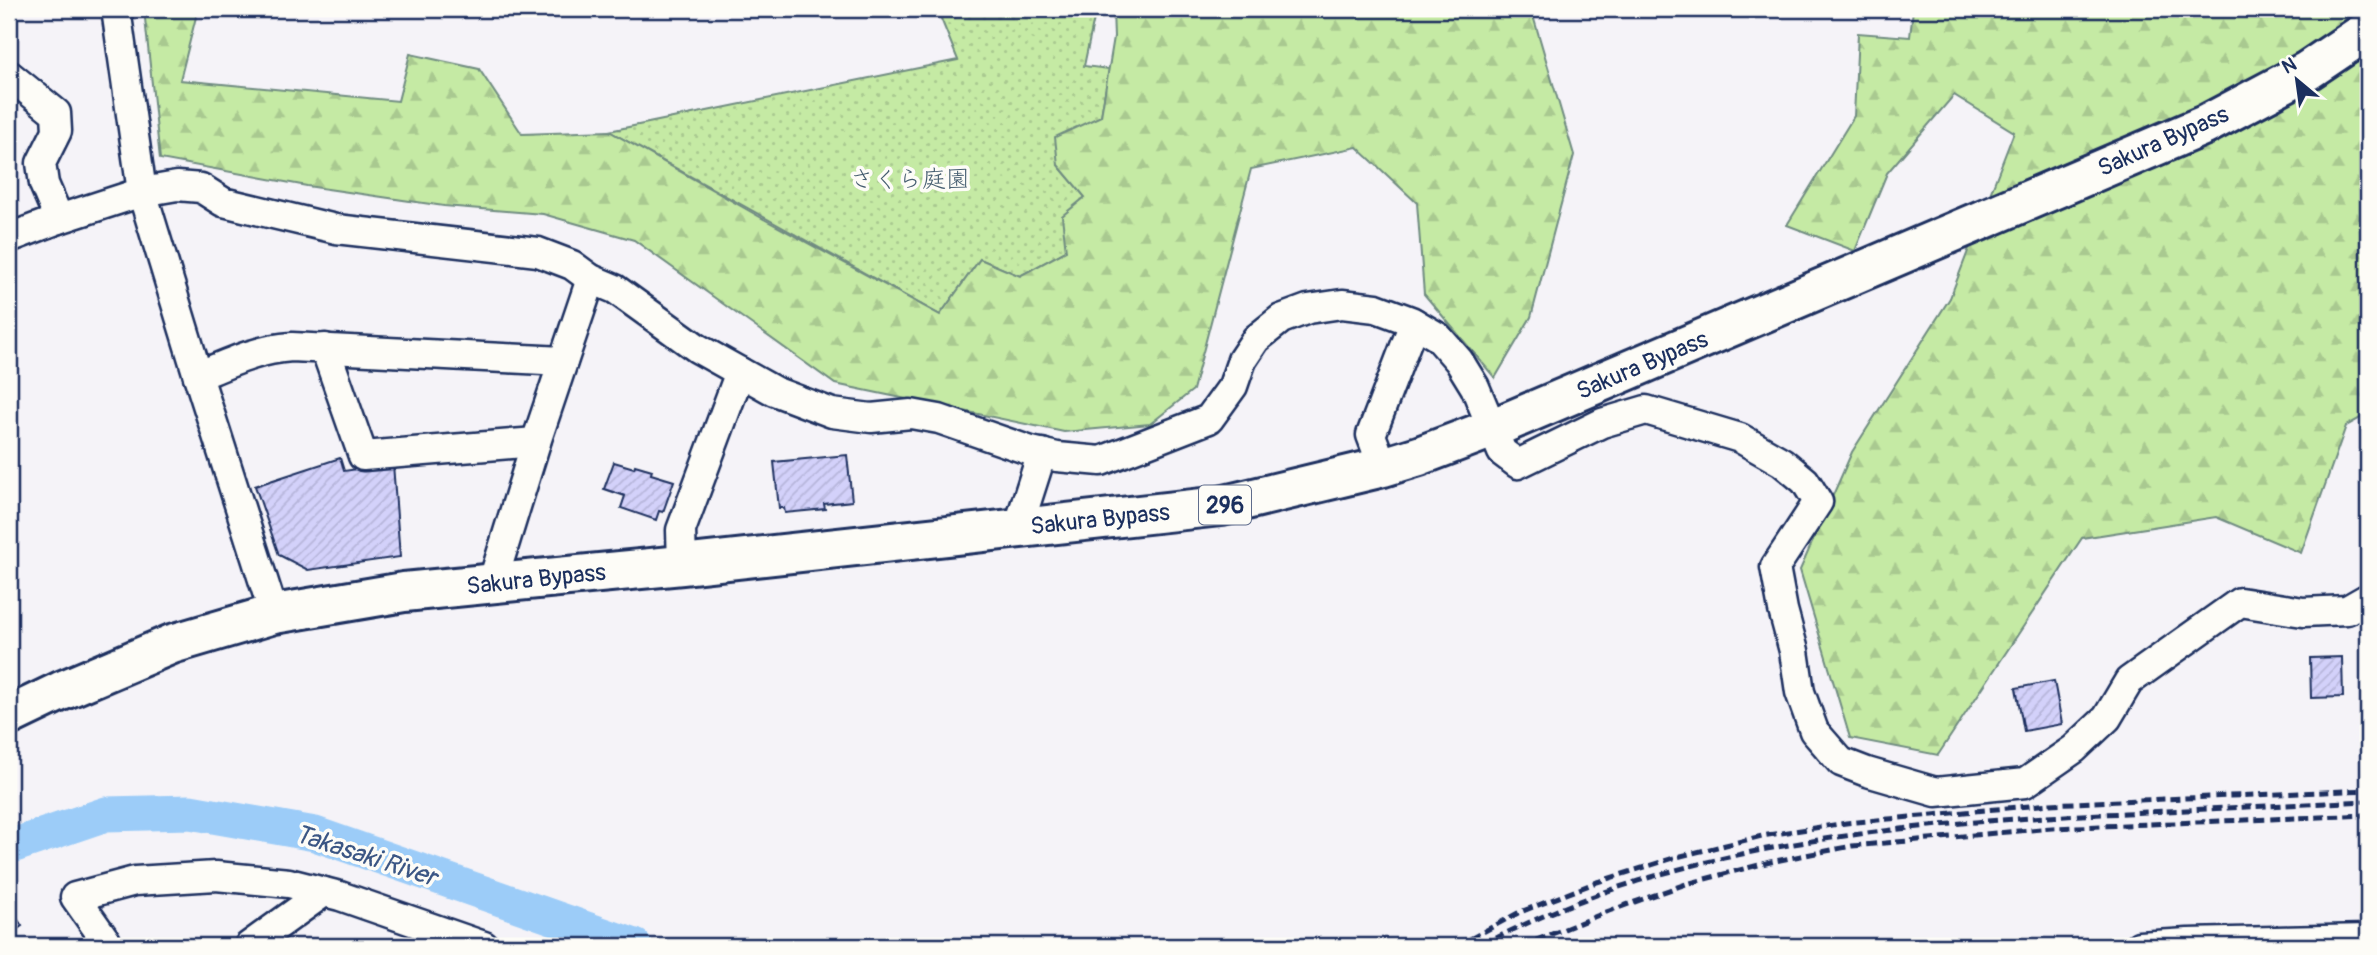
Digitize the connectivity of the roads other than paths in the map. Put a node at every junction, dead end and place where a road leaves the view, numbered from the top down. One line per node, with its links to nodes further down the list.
1 (116, 9): 4 (street)
2 (2368, 30): 13 (highway, Sakura Bypass / 296)
3 (9, 75): 5 (street)
4 (142, 192): 5 (street); 7 (street); 12 (street)
5 (59, 219): 6 (street)
6 (9, 238)
7 (591, 279): 10 (street); 11 (street)
8 (1414, 323): 13 (street); 15 (street); 16 (street)
9 (325, 348): 10 (street); 12 (street); 14 (street)
10 (563, 361): 14 (street)
11 (740, 372): 15 (street); 18 (street)
12 (198, 376): 21 (street)
13 (1493, 428): 16 (highway, Sakura Bypass / 296); 20 (street)
14 (536, 442): 19 (street)
15 (1042, 453): 17 (street)
16 (1383, 467): 17 (highway, Sakura Bypass / 296)
17 (1018, 528): 18 (highway, Sakura Bypass / 296)
18 (682, 565): 19 (highway, Sakura Bypass / 296)
19 (492, 584): 21 (highway, Sakura Bypass / 296)
20 (2368, 598)
21 (274, 614): 22 (highway, Sakura Bypass / 296)
22 (9, 716)
23 (324, 892): 25 (street); 26 (street); 27 (street)
24 (2368, 939): 29 (street)
25 (445, 941): 28 (street)
26 (105, 944)
27 (249, 946)
28 (484, 946)
29 (2139, 946)

